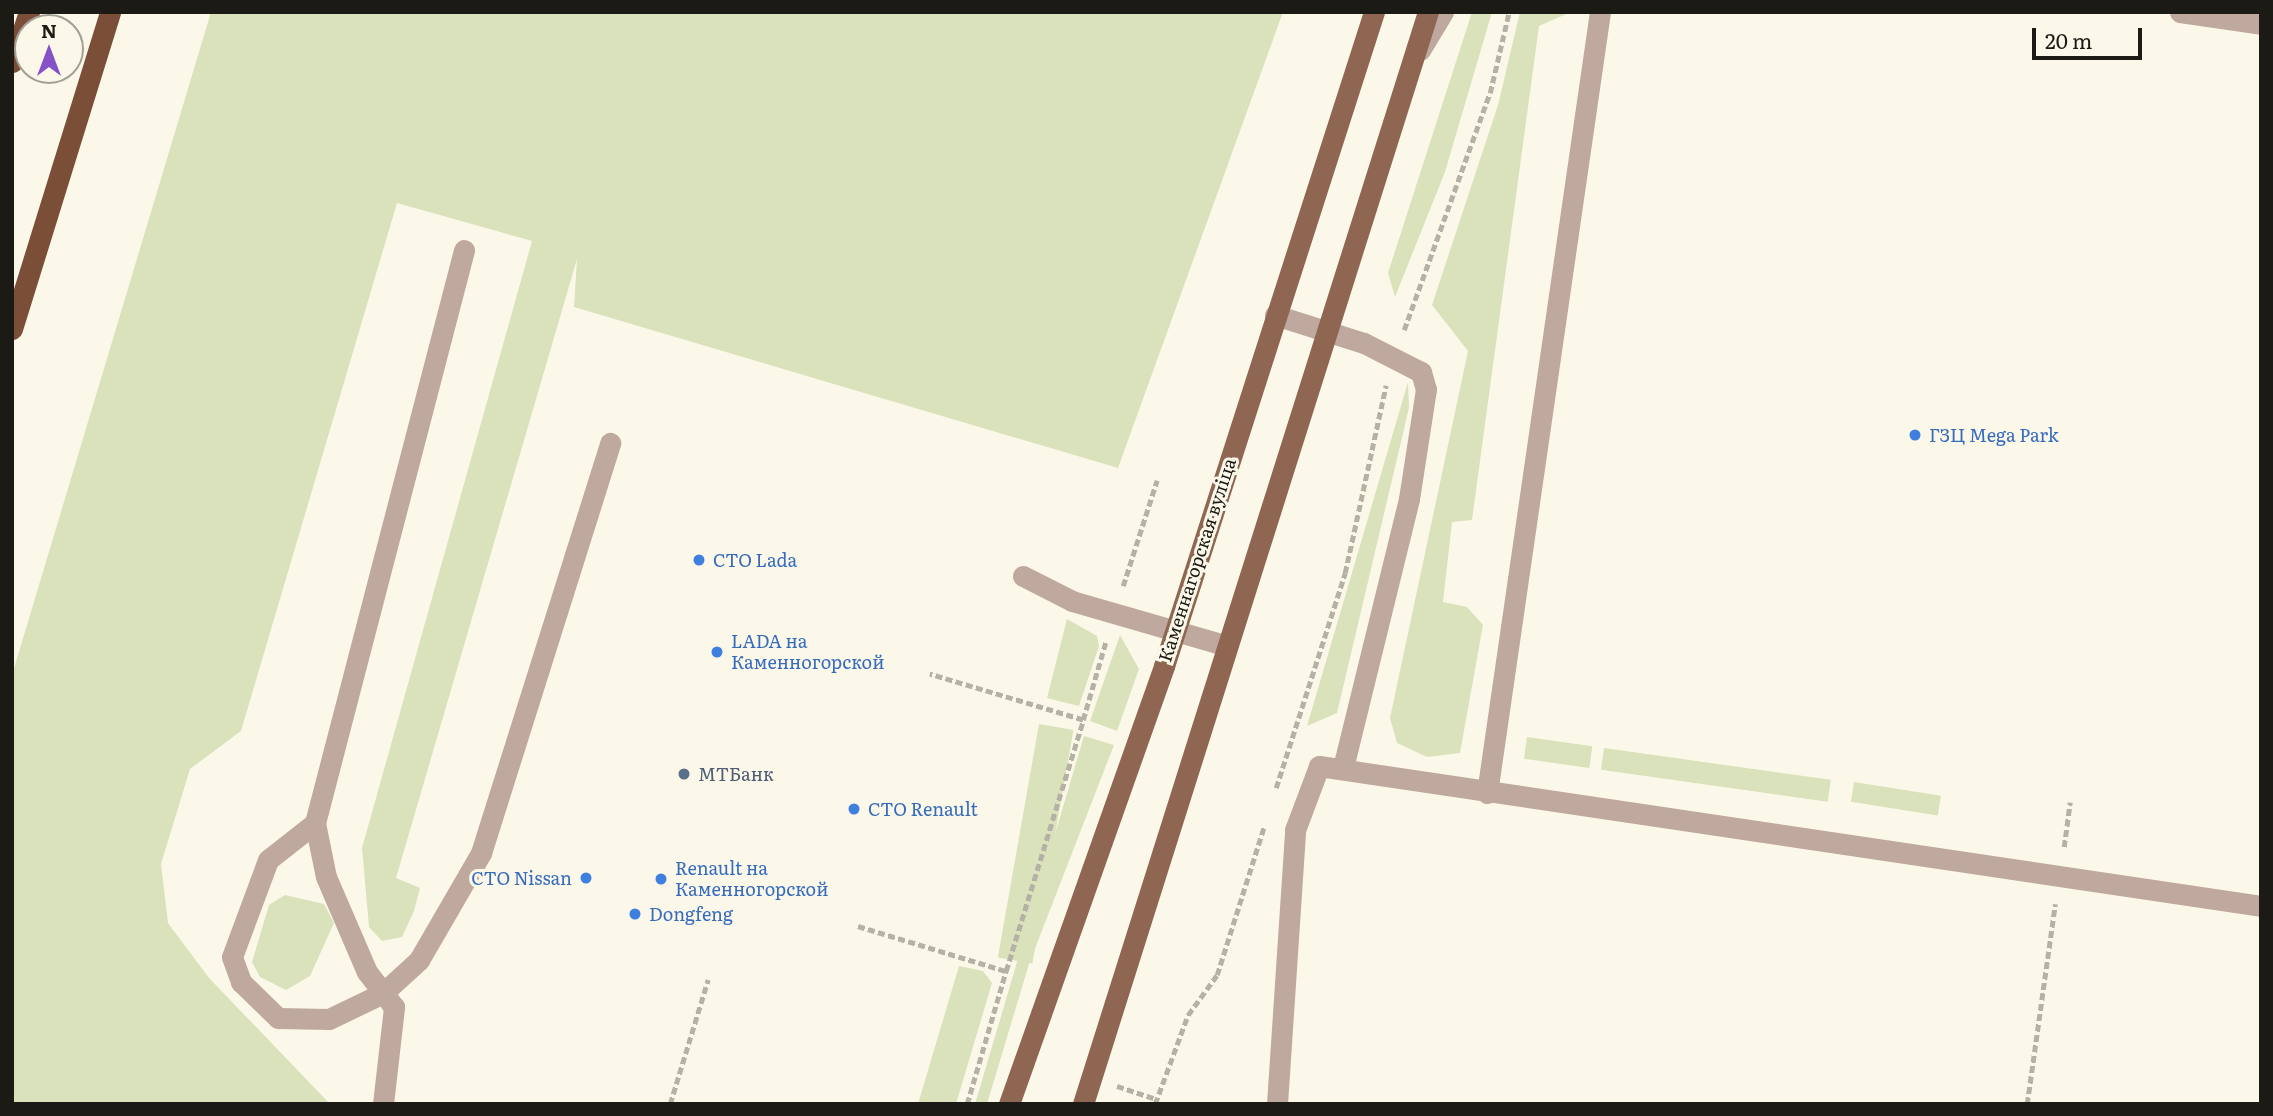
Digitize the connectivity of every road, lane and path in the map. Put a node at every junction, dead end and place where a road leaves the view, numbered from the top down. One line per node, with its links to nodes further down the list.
1 (29, 12): 10 (highway)
2 (110, 12): 14 (highway)
3 (1374, 12): 13 (main road, Каменнагорская вуліца)
4 (1428, 12): 11 (main road)
5 (1443, 12): 11 (lane)
6 (1509, 12): 16 (path)
7 (1600, 12): 24 (lane)
8 (2180, 12): 9 (lane)
9 (2261, 24)
10 (12, 62)
11 (1411, 64): 15 (main road)
12 (464, 250): 27 (lane)
13 (1275, 315): 15 (lane); 19 (main road, Каменнагорская вуліца)
14 (12, 329)
15 (1324, 332): 16 (lane); 20 (main road)
16 (1394, 358): 22 (lane); 23 (path)
17 (610, 443): 33 (lane)
18 (1023, 576): 19 (lane)
19 (1175, 630): 20 (lane); 39 (main road, Каменнагорская вуліца)
20 (1224, 645): 34 (main road)
21 (930, 674): 31 (path)
22 (1343, 768): 24 (lane); 41 (lane)
23 (1275, 793)
24 (1488, 793): 28 (lane)
25 (2070, 803): 28 (path)
26 (1266, 819): 35 (path)
27 (315, 823): 33 (lane); 33 (lane)
28 (2059, 877): 29 (lane); 42 (path)
29 (2261, 906)
30 (858, 926): 31 (path)
31 (1006, 971): 38 (path)
32 (708, 981): 37 (path)
33 (383, 993): 36 (lane)
34 (1092, 1077): 35 (path); 40 (main road)
35 (1155, 1102)
36 (383, 1104)
37 (670, 1104)
38 (967, 1104)
39 (1009, 1104)
40 (1083, 1104)
41 (1277, 1104)
42 (2027, 1104)

